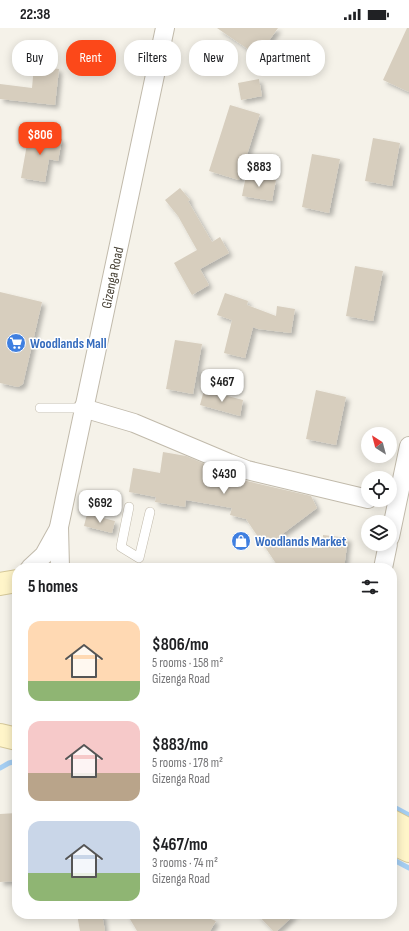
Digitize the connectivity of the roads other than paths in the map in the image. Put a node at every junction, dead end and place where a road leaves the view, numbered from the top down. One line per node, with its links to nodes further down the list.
1 (165, 28): 3 (street, Gizenga Road)
2 (40, 408): 3 (lane)
3 (83, 408): 5 (street); 9 (street, Gizenga Road)
4 (409, 446): 6 (street)
5 (361, 497)
6 (397, 506)
7 (129, 507): 8 (lane)
8 (150, 512)
9 (59, 527): 11 (street, Gizenga Road); 12 (street, Gizenga Road)
10 (387, 551): 13 (street)
11 (35, 563)
12 (60, 563)
13 (384, 563)
14 (397, 824): 15 (main road)
15 (409, 830)
16 (397, 845): 17 (main road)
17 (409, 851)

